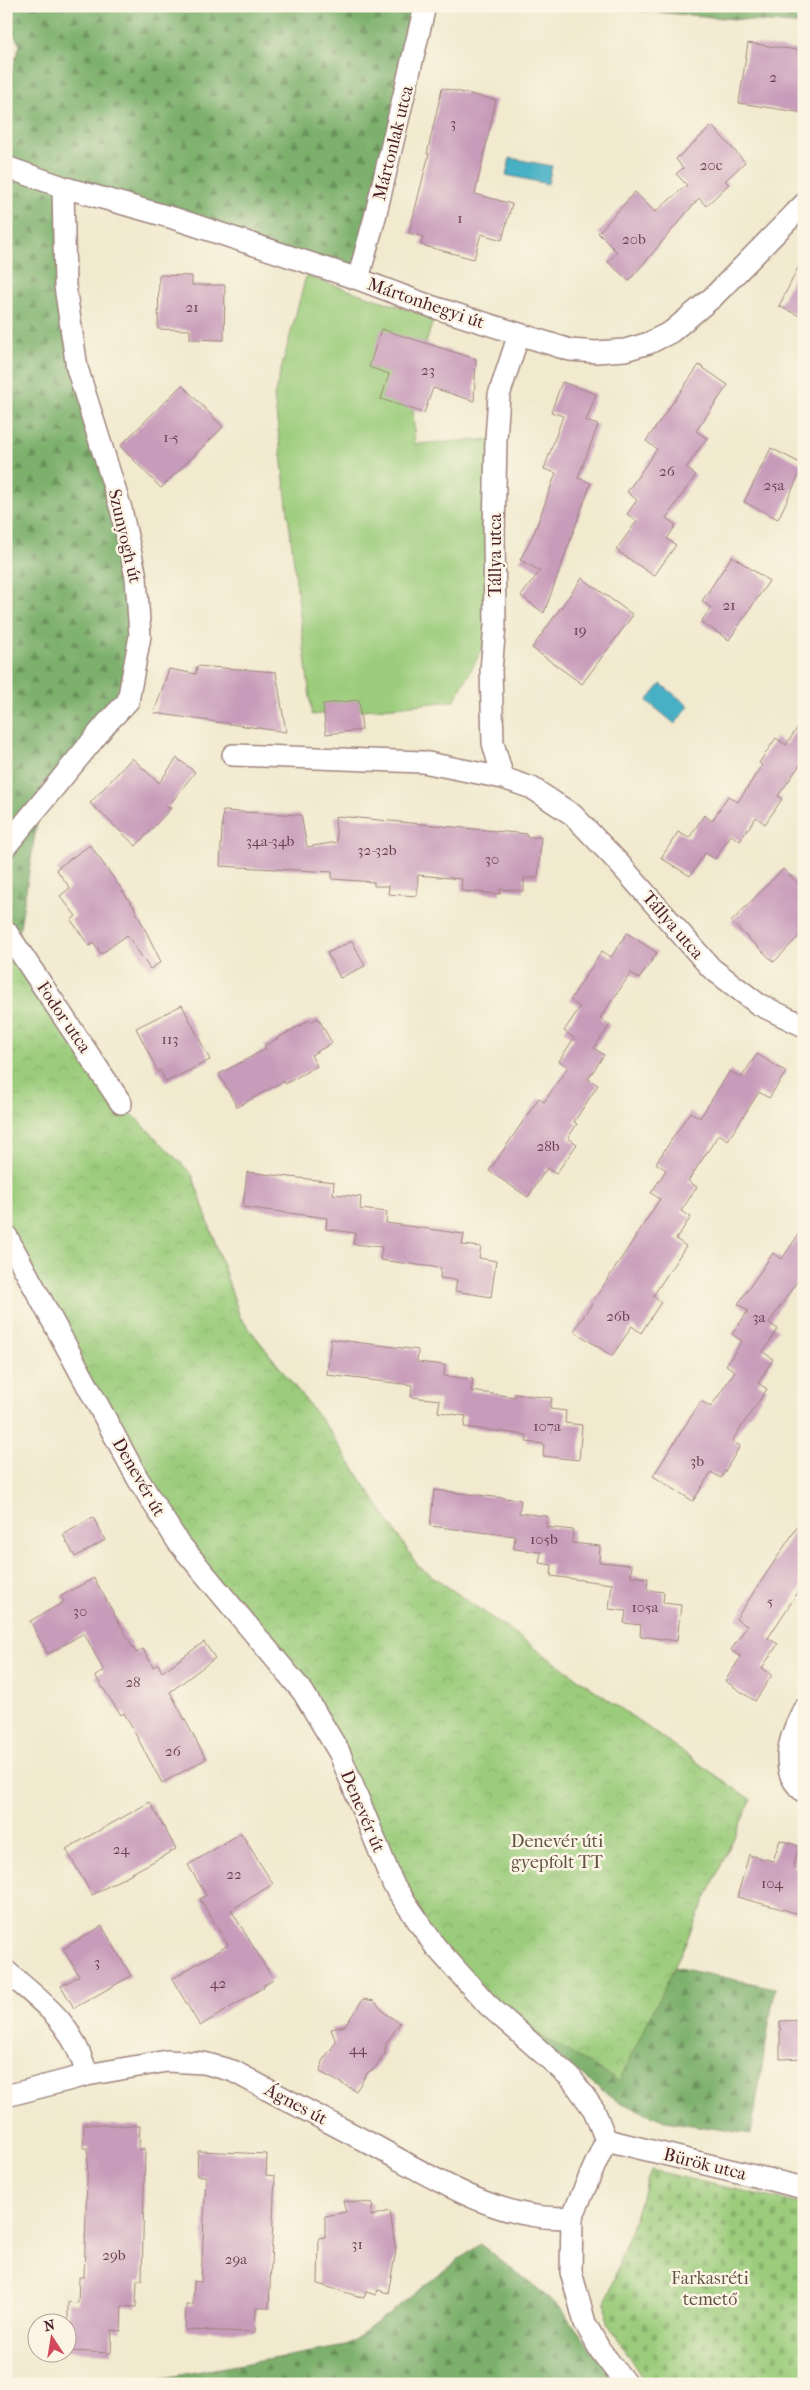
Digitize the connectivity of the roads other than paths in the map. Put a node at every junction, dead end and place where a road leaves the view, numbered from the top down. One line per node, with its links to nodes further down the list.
1 (425, 6): 5 (street, Mártonlak utca)
2 (6, 167): 3 (street, Mártonhegyi út)
3 (63, 187): 5 (street, Mártonhegyi út); 9 (street, Szunyogh út)
4 (804, 204): 6 (street, Mártonhegyi út)
5 (358, 280): 6 (street, Mártonhegyi út)
6 (519, 334): 8 (street, Tállya utca)
7 (233, 754): 8 (street, Tállya utca)
8 (504, 778): 11 (street, Tállya utca)
9 (6, 846)
10 (6, 931): 12 (street, Fodor utca)
11 (804, 1026)
12 (121, 1102)
13 (6, 1235): 19 (street, Denevér út)
14 (804, 1710): 15 (street)
15 (799, 1788)
16 (6, 1971): 17 (street)
17 (87, 2075): 18 (street, Ágnes út); 21 (street, Ágnes út)
18 (6, 2096)
19 (606, 2140): 20 (street, Bürök utca); 21 (street)
20 (804, 2188)
21 (572, 2216): 22 (street)
22 (626, 2384)

